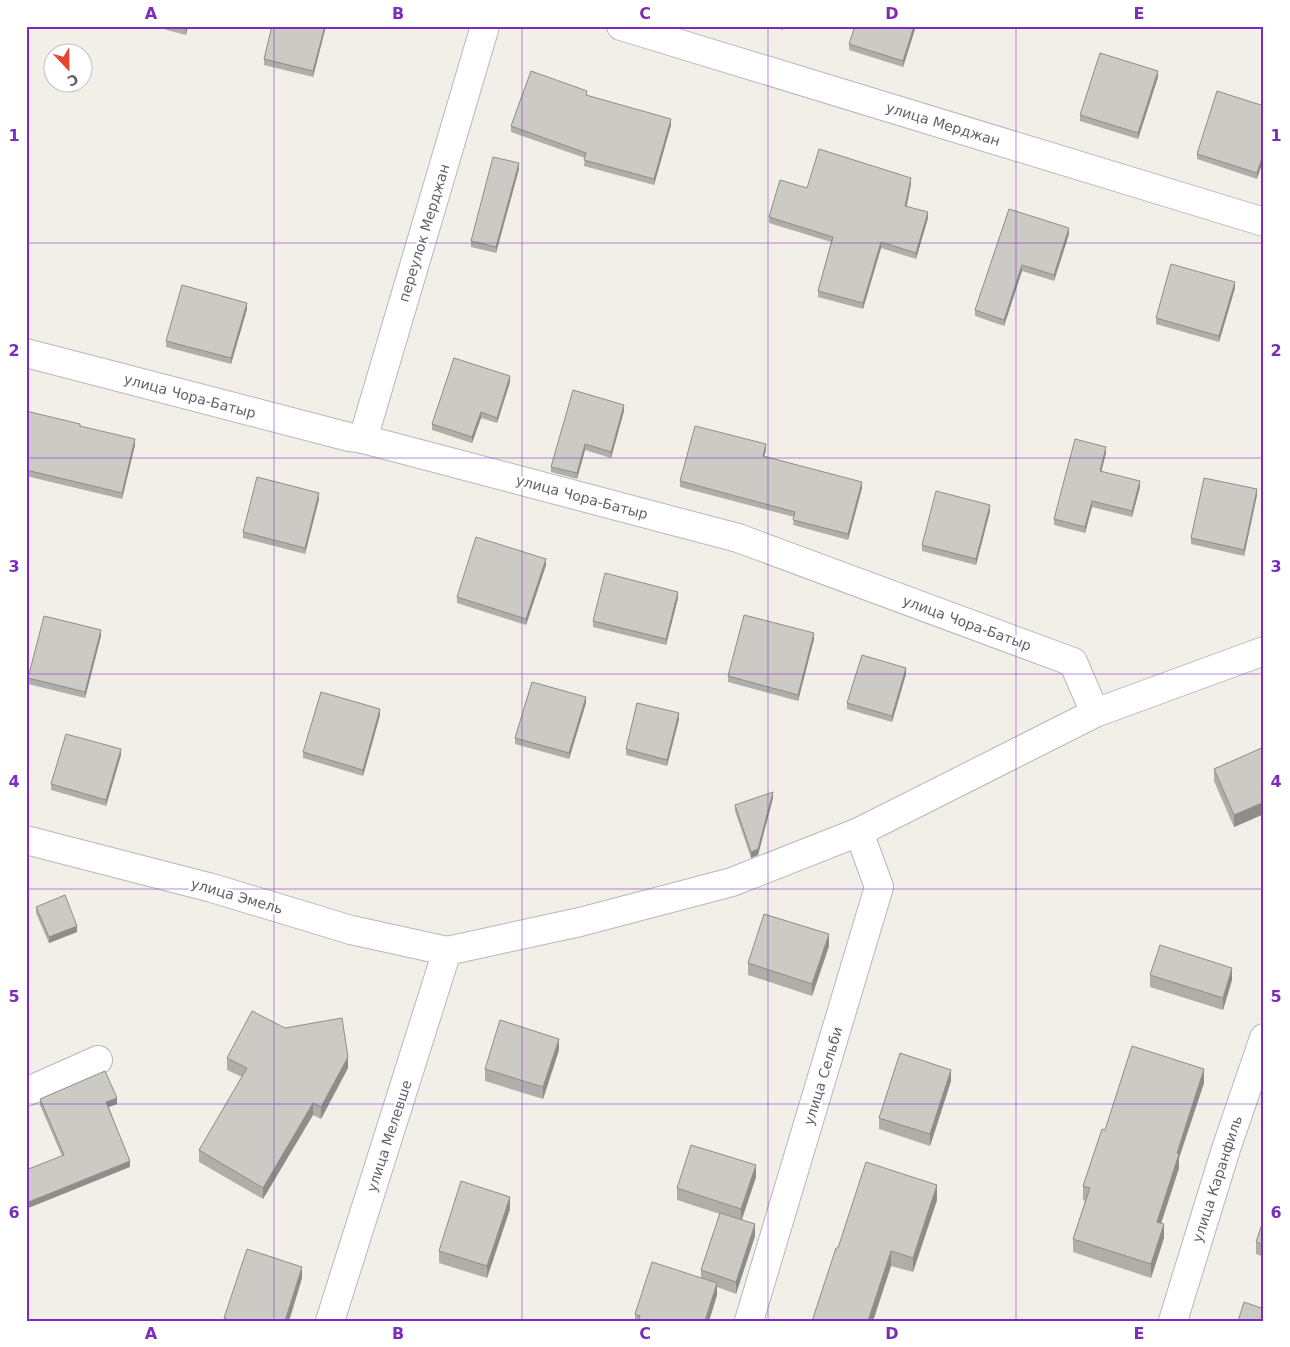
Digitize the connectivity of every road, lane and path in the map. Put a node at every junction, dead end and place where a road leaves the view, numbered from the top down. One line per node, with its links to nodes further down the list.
1 (485, 26): 5 (street, переулок Мерджан)
2 (621, 26): 3 (street, улица Мерджан)
3 (1264, 222)
4 (26, 353): 5 (street, улица Чора-Батыр)
5 (363, 440): 7 (street, улица Чора-Батыр)
6 (1264, 651): 7 (street)
7 (1095, 713): 8 (street)
8 (859, 832): 10 (street); 15 (street, улица Сельби)
9 (26, 840): 10 (street, улица Эмель)
10 (447, 951): 14 (street, улица Мелевше)
11 (1264, 1038): 16 (street, улица Каранфиль)
12 (98, 1060): 13 (street)
13 (26, 1092)
14 (330, 1321)
15 (749, 1321)
16 (1173, 1321)

